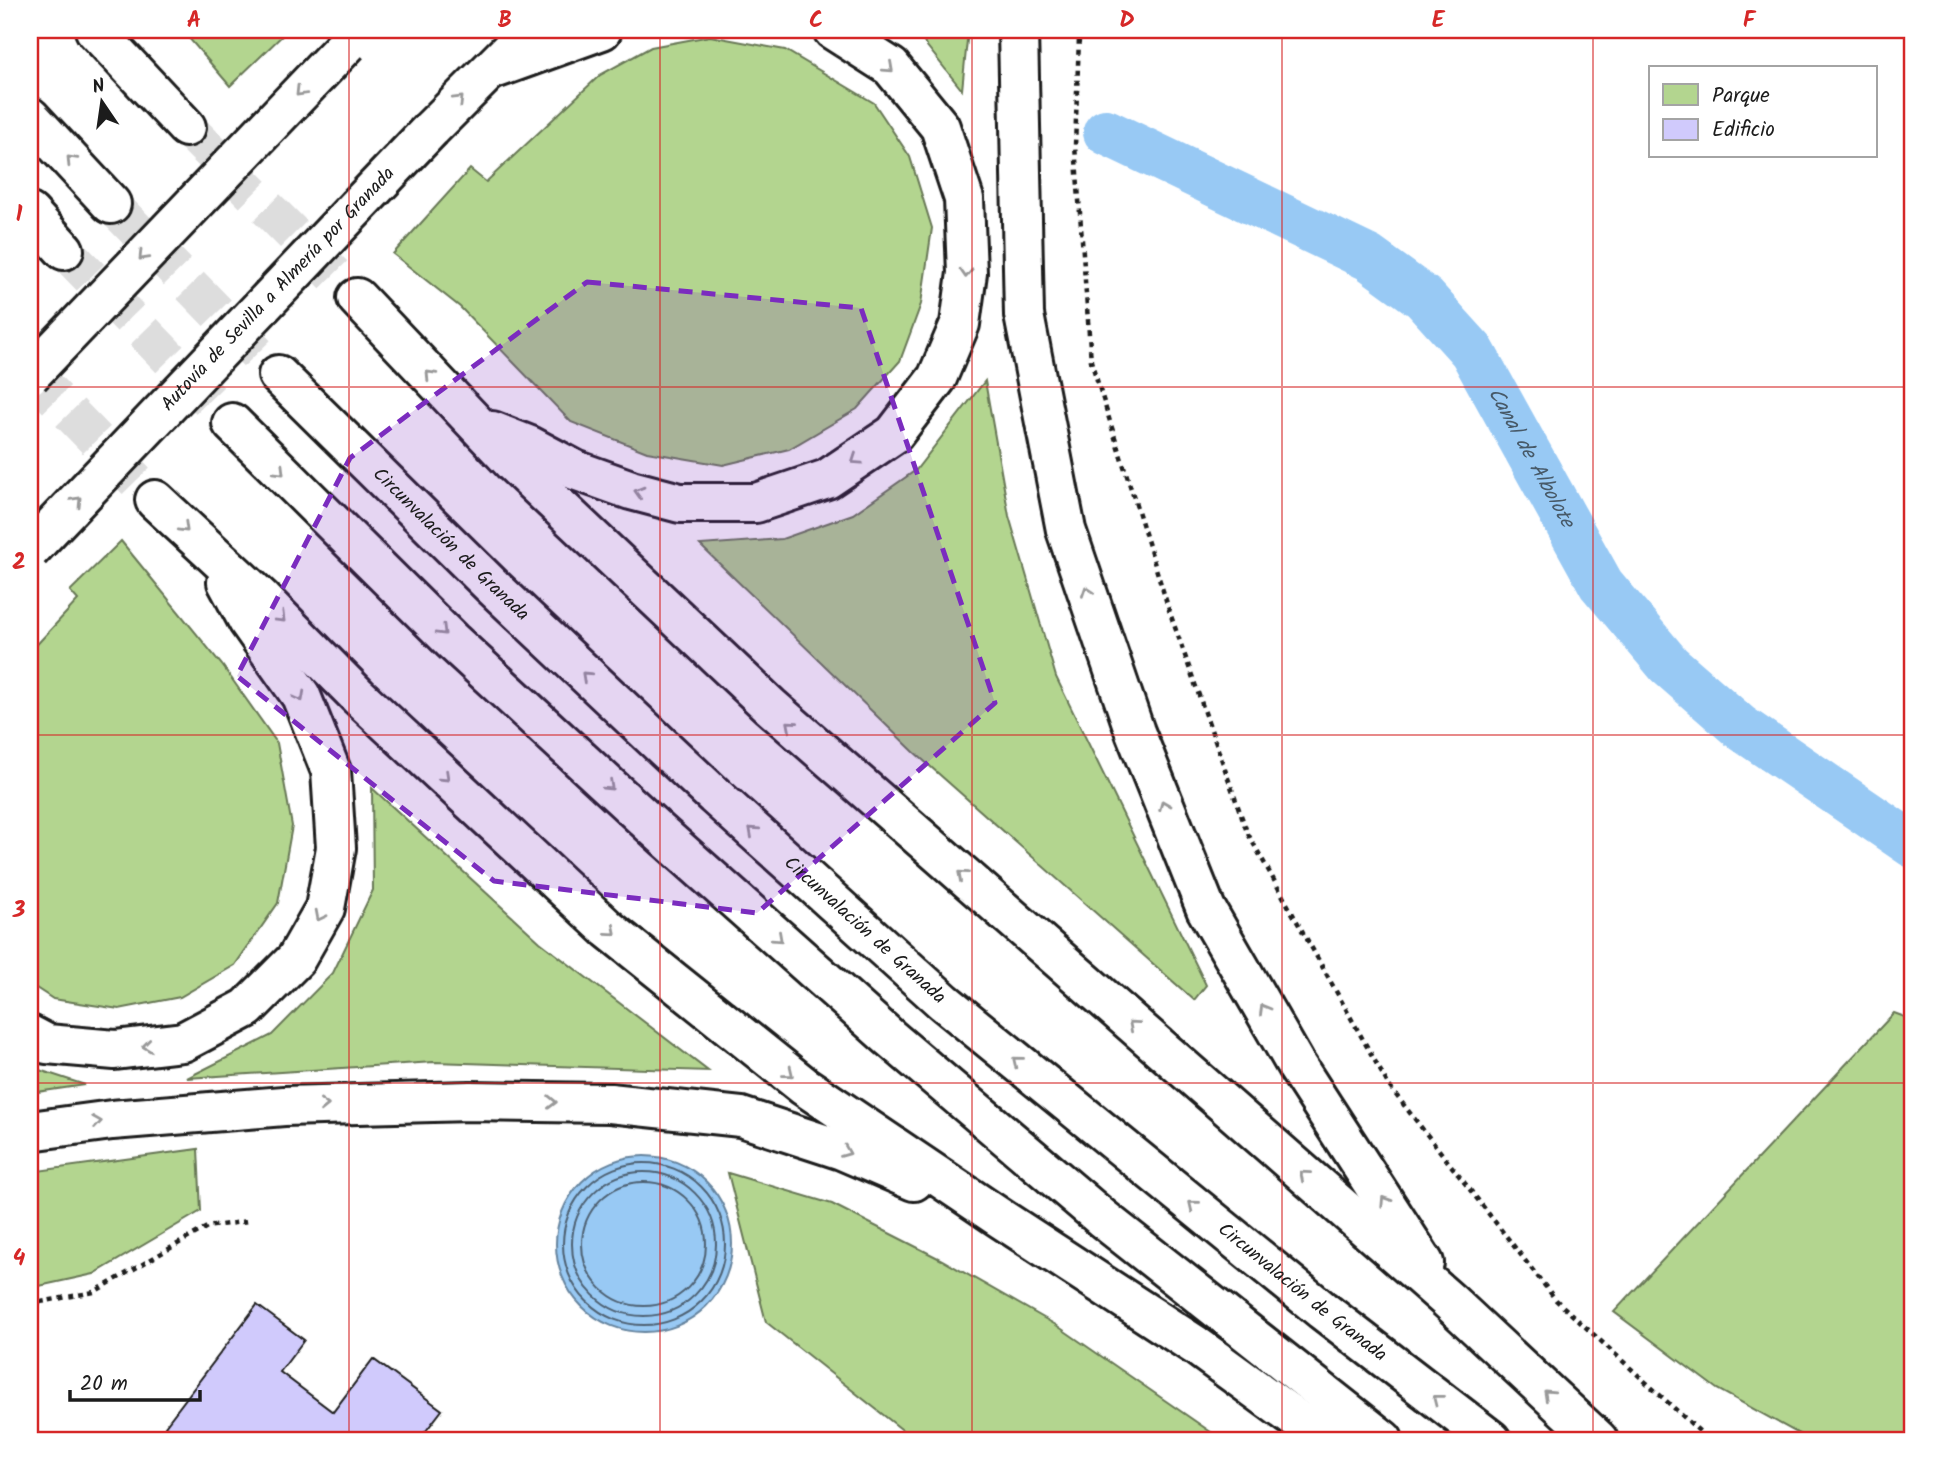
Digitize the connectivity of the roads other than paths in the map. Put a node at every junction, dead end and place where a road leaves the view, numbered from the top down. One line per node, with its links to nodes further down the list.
1 (95, 30): 9 (highway)
2 (530, 30): 7 (highway, Autovía de Sevilla a Almería por Granada)
3 (602, 30): 7 (highway)
4 (833, 30): 17 (highway, one-way to 17)
5 (1018, 30): 24 (highway, one-way to 5)
6 (354, 36): 14 (highway, one-way to 14, bridge)
7 (488, 71): 19 (highway, Autovía de Sevilla a Almería por Granada, one-way to 7, bridge)
8 (30, 117): 10 (highway, one-way to 8)
9 (186, 127)
10 (111, 204)
11 (30, 213): 12 (highway)
12 (64, 250)
13 (357, 298): 17 (highway, one-way to 13)
14 (30, 375)
15 (278, 375): 27 (highway, Circunvalación de Granada, one-way to 15)
16 (232, 423): 26 (highway, one-way to 26)
17 (477, 425): 24 (highway, one-way to 17)
18 (155, 500): 20 (highway, one-way to 20)
19 (30, 550)
20 (213, 556): 21 (highway, one-way to 21); 23 (highway, one-way to 23)
21 (30, 1035)
22 (30, 1131): 23 (highway, one-way to 23)
23 (1000, 1218): 25 (highway)
24 (1448, 1300): 28 (highway, one-way to 24)
25 (1325, 1440)
26 (1384, 1440)
27 (1491, 1440)
28 (1598, 1440)

